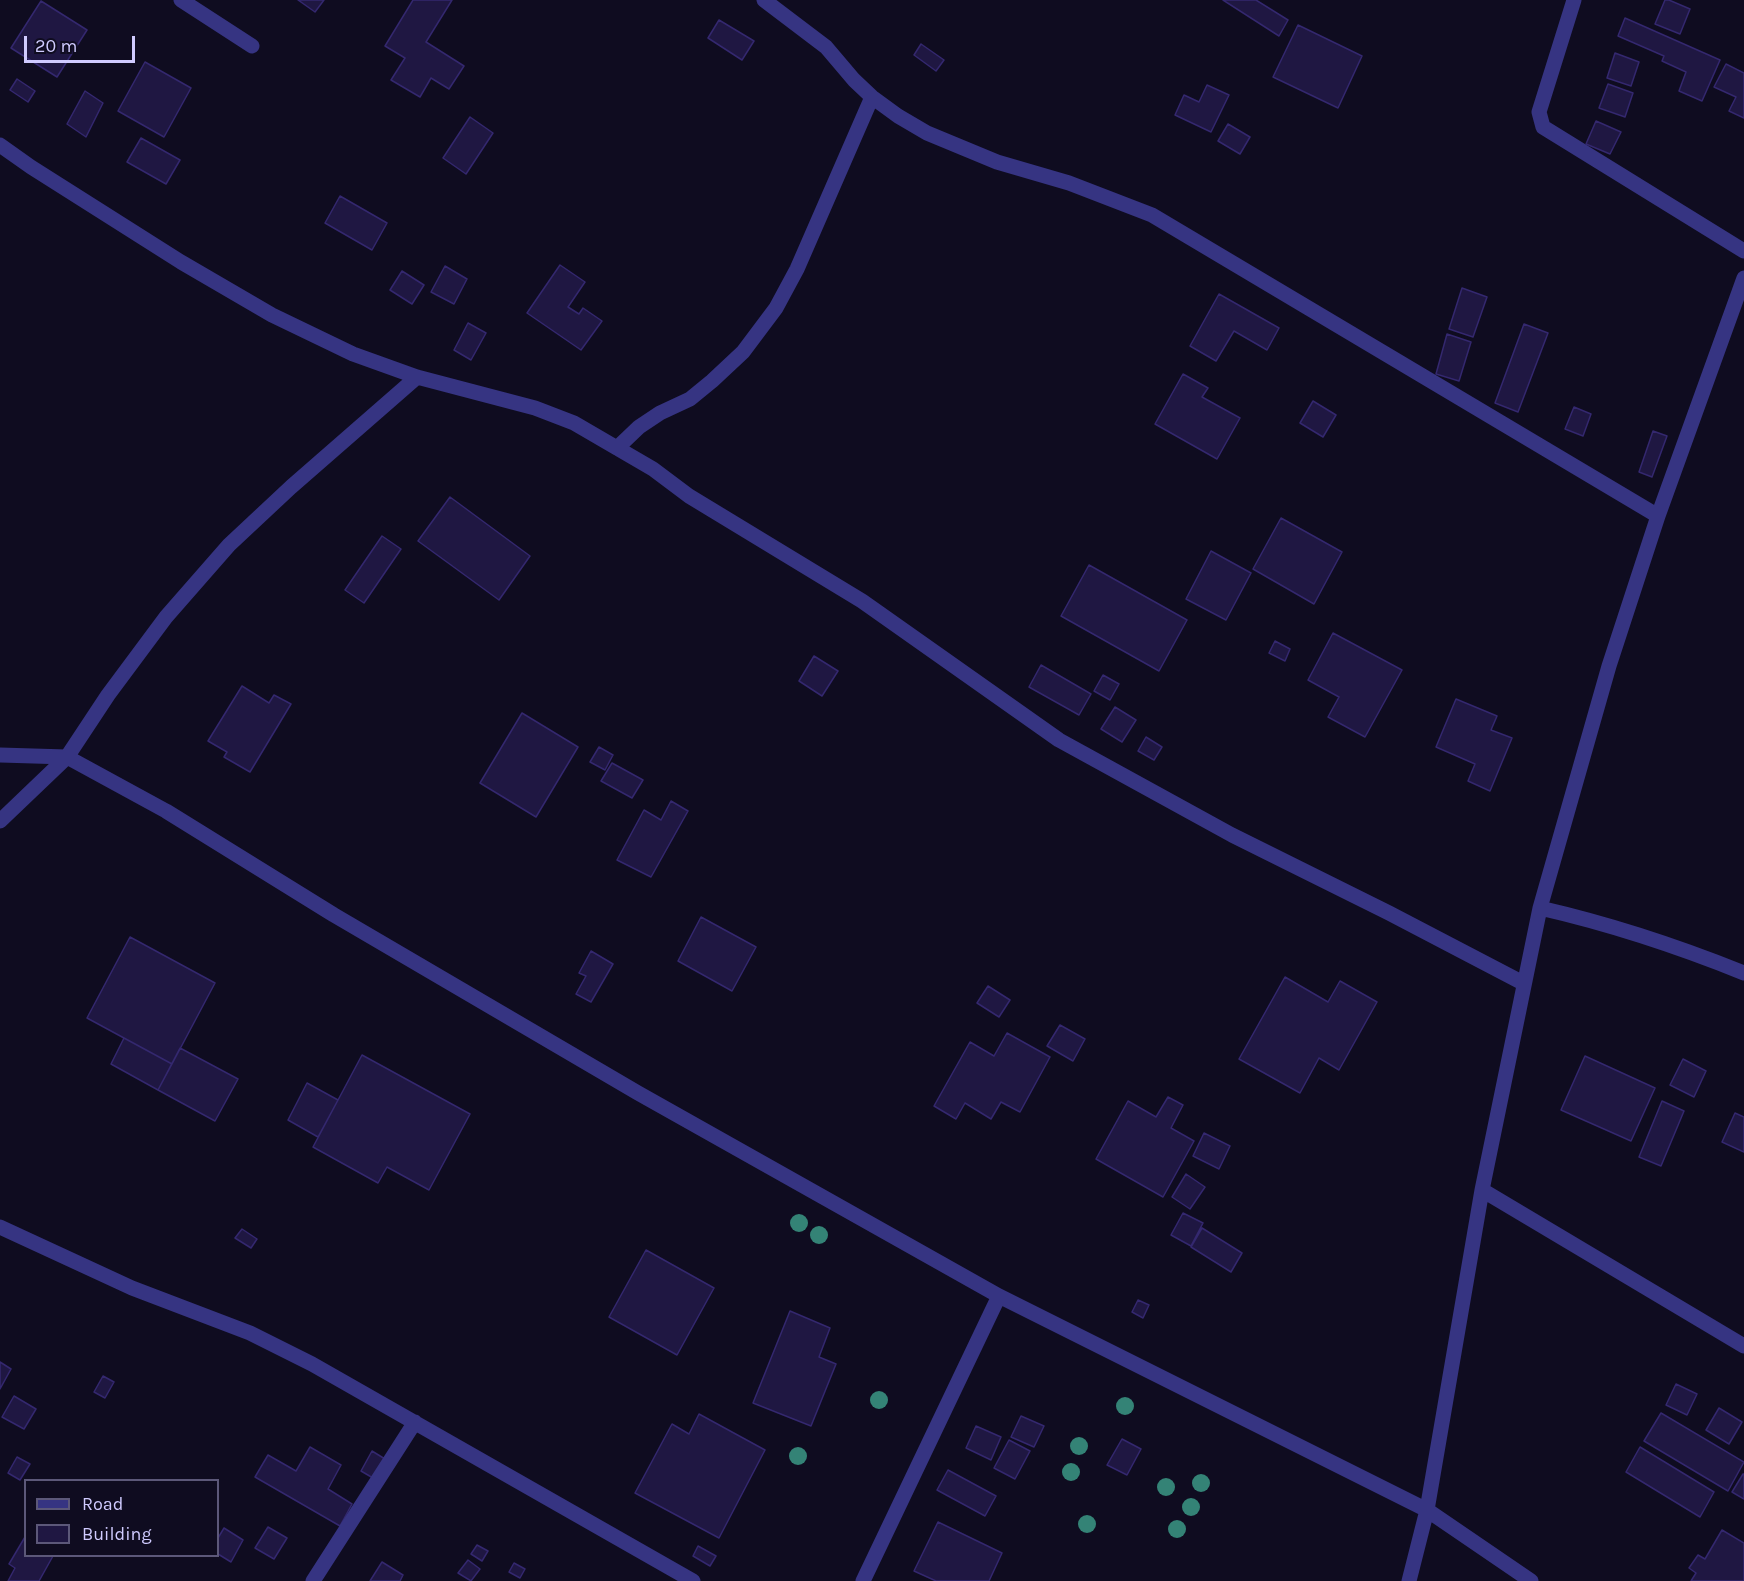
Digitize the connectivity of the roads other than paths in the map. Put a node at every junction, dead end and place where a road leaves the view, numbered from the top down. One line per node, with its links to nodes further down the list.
1 (181, 0): 4 (street)
2 (764, 0): 5 (street)
3 (1574, 0): 7 (street)
4 (252, 46)
5 (872, 96): 10 (street); 11 (street)
6 (0, 145): 9 (street)
7 (1744, 251)
8 (1744, 278): 11 (street)
9 (417, 377): 10 (street); 13 (street)
10 (617, 447): 17 (street)
11 (1658, 516): 15 (street)
12 (0, 755): 13 (street)
13 (67, 757): 14 (street); 20 (street)
14 (0, 821)
15 (1540, 908): 16 (street); 17 (street)
16 (1744, 973)
17 (1523, 983): 18 (street)
18 (1482, 1190): 21 (street); 23 (street)
19 (0, 1227): 22 (street)
20 (999, 1296): 23 (street); 26 (street)
21 (1744, 1346)
22 (415, 1422): 24 (street); 25 (street)
23 (1427, 1510): 27 (street); 28 (street)
24 (313, 1581)
25 (693, 1581)
26 (863, 1581)
27 (1409, 1581)
28 (1531, 1581)

